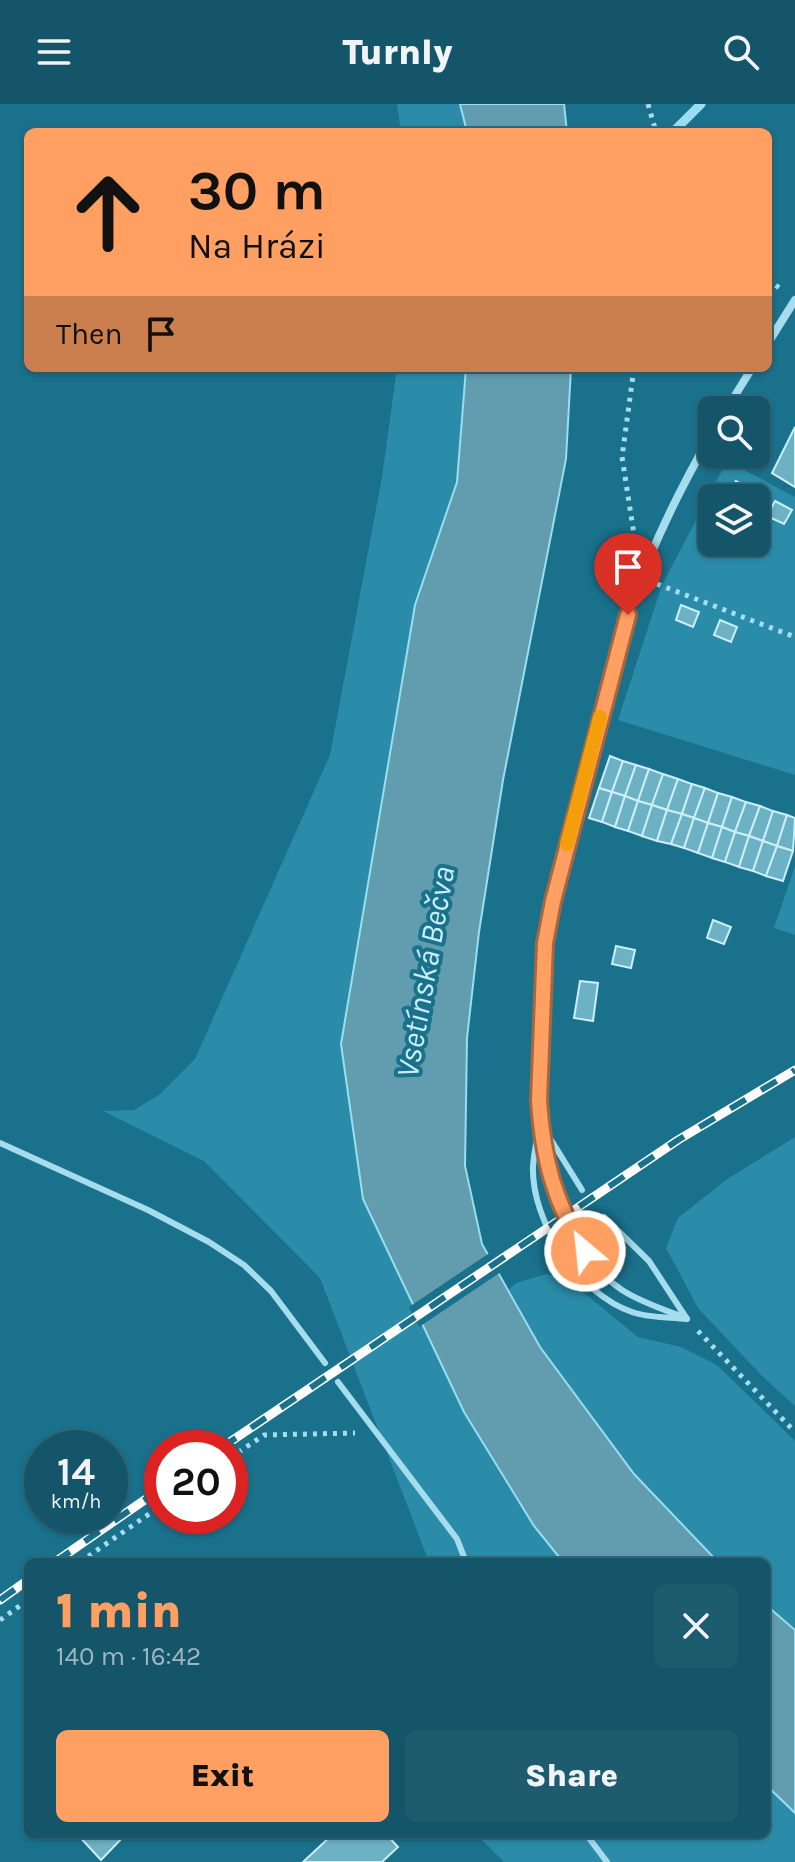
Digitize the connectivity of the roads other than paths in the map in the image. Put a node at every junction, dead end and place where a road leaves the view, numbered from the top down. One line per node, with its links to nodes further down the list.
1 (795, 300): 2 (street)
2 (772, 337)
3 (750, 372): 4 (street)
4 (735, 396)
5 (698, 458): 6 (street)
6 (541, 1124): 8 (lane); 10 (lane); 10 (lane)
7 (0, 1143): 11 (lane)
8 (582, 1190)
9 (604, 1217): 10 (lane)
10 (687, 1319)
11 (325, 1363)
12 (338, 1382): 13 (lane)
13 (464, 1558)
14 (589, 1838): 15 (lane)
15 (607, 1862)

